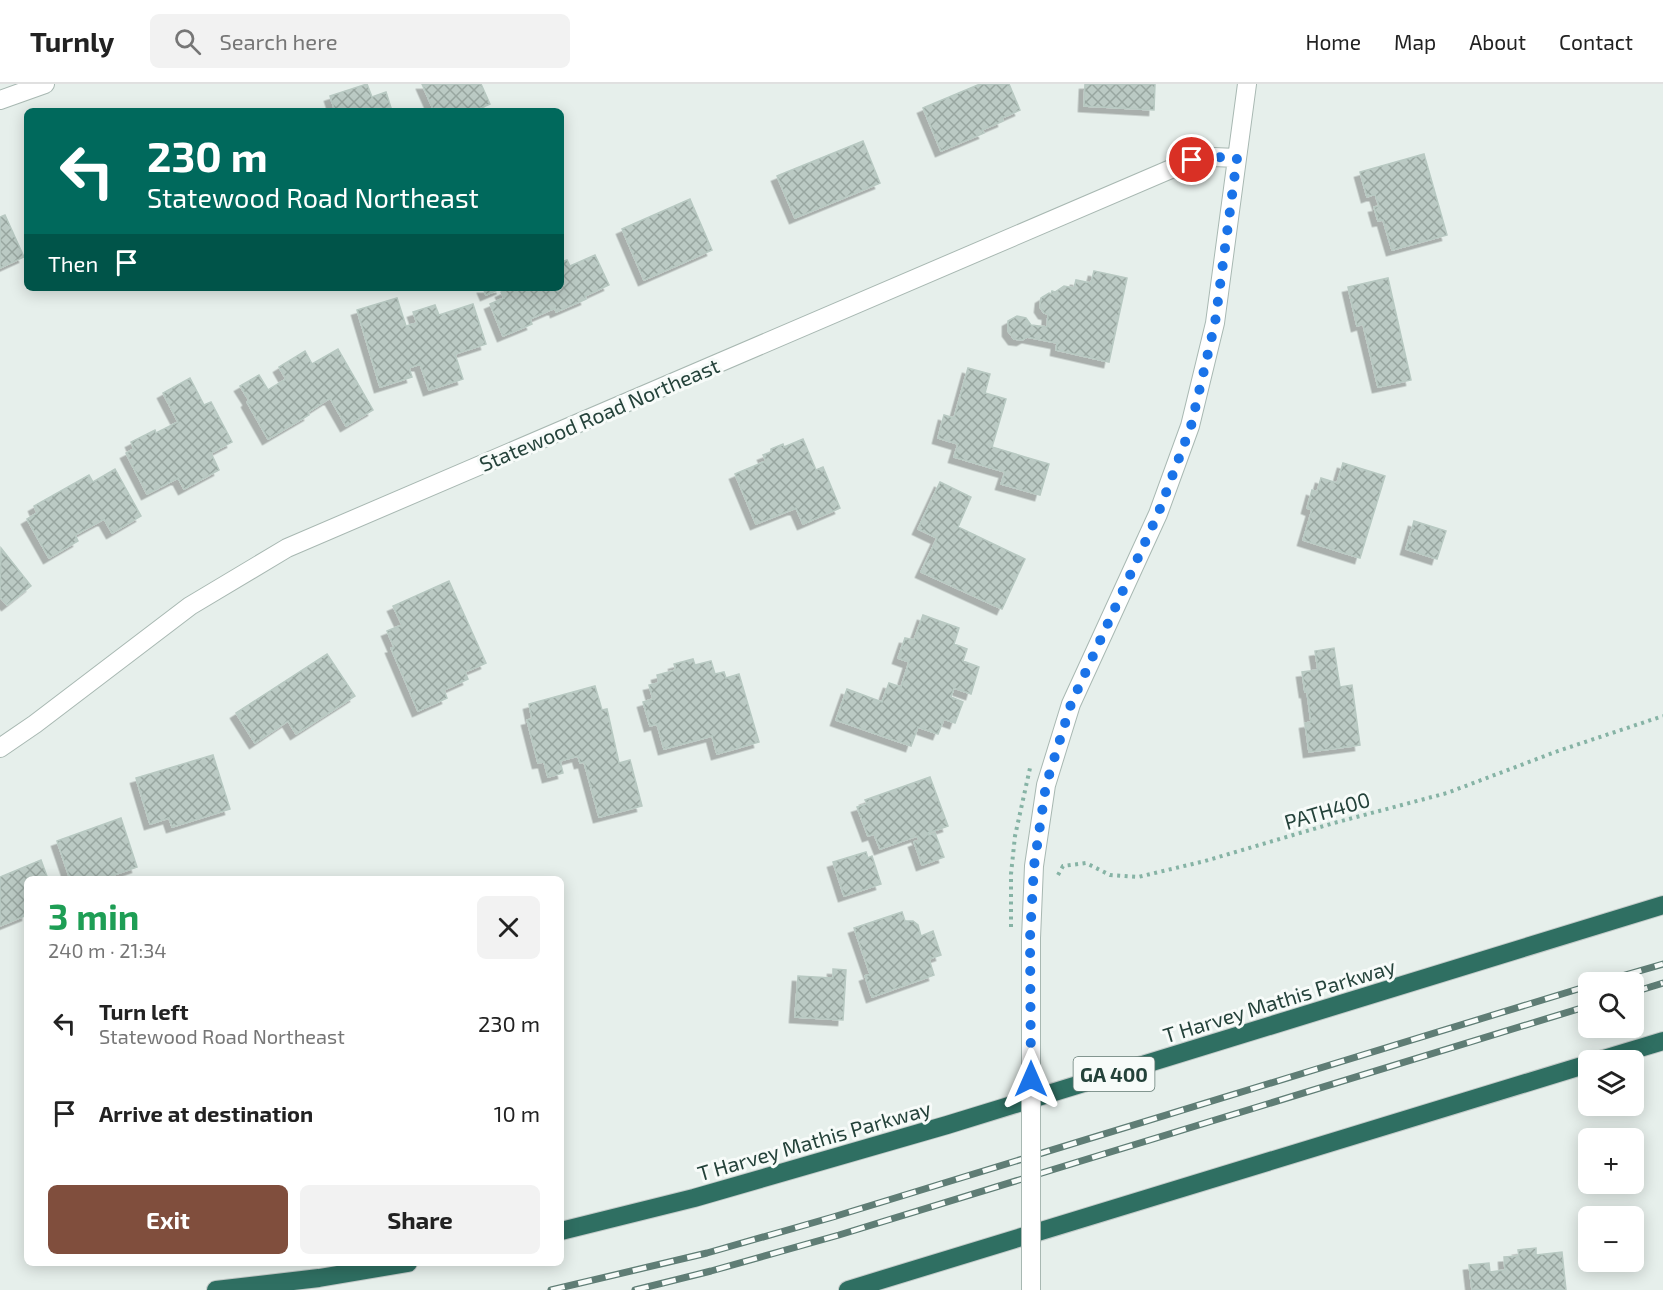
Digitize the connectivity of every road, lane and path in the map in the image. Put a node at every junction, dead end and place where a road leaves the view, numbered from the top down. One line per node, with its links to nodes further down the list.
1 (45, 84): 3 (street)
2 (1246, 84): 4 (street)
3 (0, 100)
4 (1237, 158): 6 (street, Statewood Road Northeast); 16 (street, bridge)
5 (1663, 716): 7 (path, PATH400)
6 (0, 748)
7 (1054, 882)
8 (1663, 905): 12 (highway, T Harvey Mathis Parkway / GA 400)
9 (1663, 1041): 10 (highway)
10 (1633, 1050)
11 (1578, 1067): 15 (highway)
12 (564, 1231)
13 (390, 1266): 14 (highway)
14 (216, 1290)
15 (848, 1290)
16 (1031, 1290)

